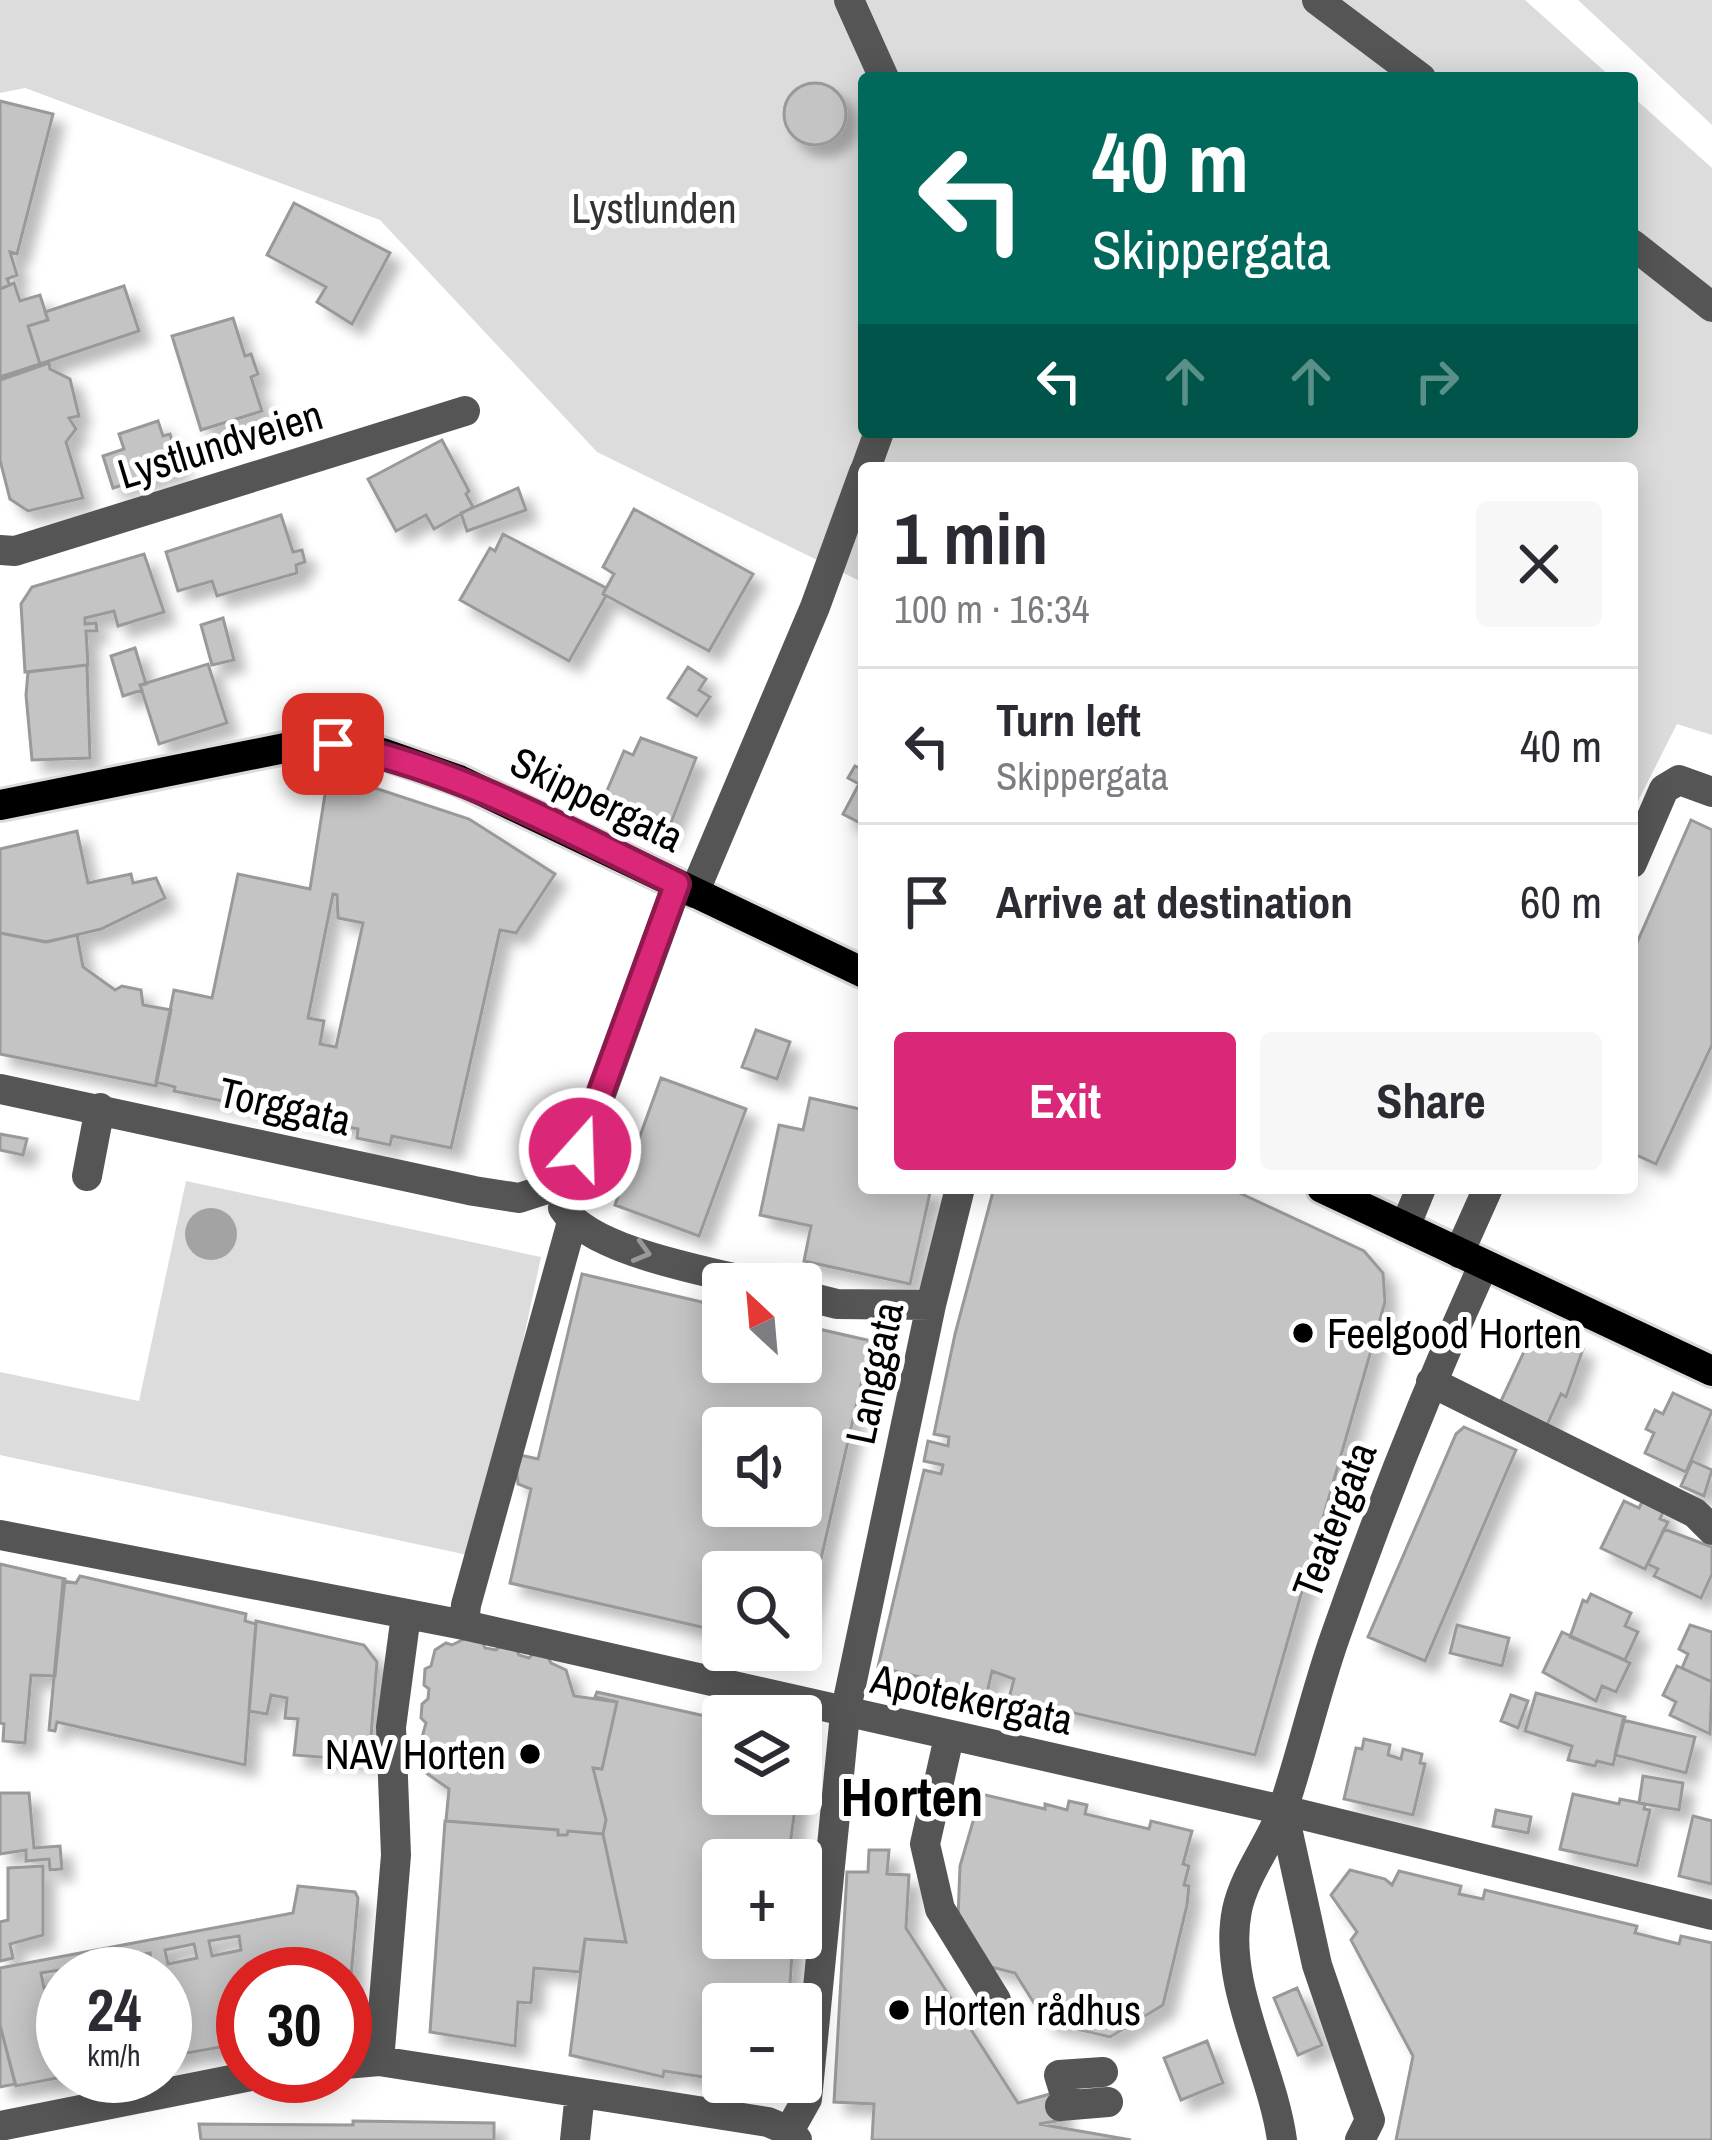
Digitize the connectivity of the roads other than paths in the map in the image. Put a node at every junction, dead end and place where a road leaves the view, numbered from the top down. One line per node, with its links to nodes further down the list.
1 (849, 0): 3 (street)
2 (1317, 0): 4 (street)
3 (881, 72)
4 (1413, 72)
5 (1638, 249): 6 (street)
6 (1712, 307)
7 (464, 411): 9 (street, Lystlundveien)
8 (858, 489): 13 (street)
9 (0, 550)
10 (1712, 792): 12 (street)
11 (0, 805): 13 (main road, Skippergata)
12 (1638, 849)
13 (686, 889): 14 (main road, Skippergata); 18 (street)
14 (858, 970)
15 (0, 1089): 16 (street, Torggata)
16 (100, 1108): 17 (street); 18 (street, Torggata)
17 (87, 1177)
18 (550, 1188): 23 (street)
19 (959, 1194): 28 (street, Langgata)
20 (1335, 1194): 24 (main road)
21 (1419, 1194): 24 (street)
22 (1487, 1194): 25 (street, Teatergata)
23 (572, 1222): 26 (street, one-way to 26); 34 (street)
24 (1405, 1227): 25 (main road)
25 (1471, 1259): 29 (main road); 30 (street, Teatergata)
26 (702, 1268)
27 (822, 1300): 28 (street)
28 (931, 1305): 35 (street, Langgata)
29 (1712, 1371)
30 (1431, 1382): 31 (street); 37 (street, Teatergata)
31 (1712, 1530)
32 (0, 1535): 33 (street, Apotekergata)
33 (406, 1616): 34 (street, Apotekergata); 40 (street)
34 (464, 1625): 35 (street, Apotekergata)
35 (845, 1714): 36 (street, Apotekergata); 47 (street, Langgata)
36 (949, 1737): 37 (street, Apotekergata); 39 (street)
37 (1283, 1810): 38 (street, Apotekergata); 49 (street, Teatergata); 50 (street, Teatergata)
38 (1712, 1916)
39 (996, 2000)
40 (379, 2061): 41 (street); 44 (street)
41 (372, 2062)
42 (216, 2083): 46 (street)
43 (1106, 2087): 45 (street)
44 (580, 2093): 47 (street); 48 (street)
45 (1064, 2105)
46 (0, 2126)
47 (793, 2135)
48 (575, 2140)
49 (1282, 2140)
50 (1360, 2140)

